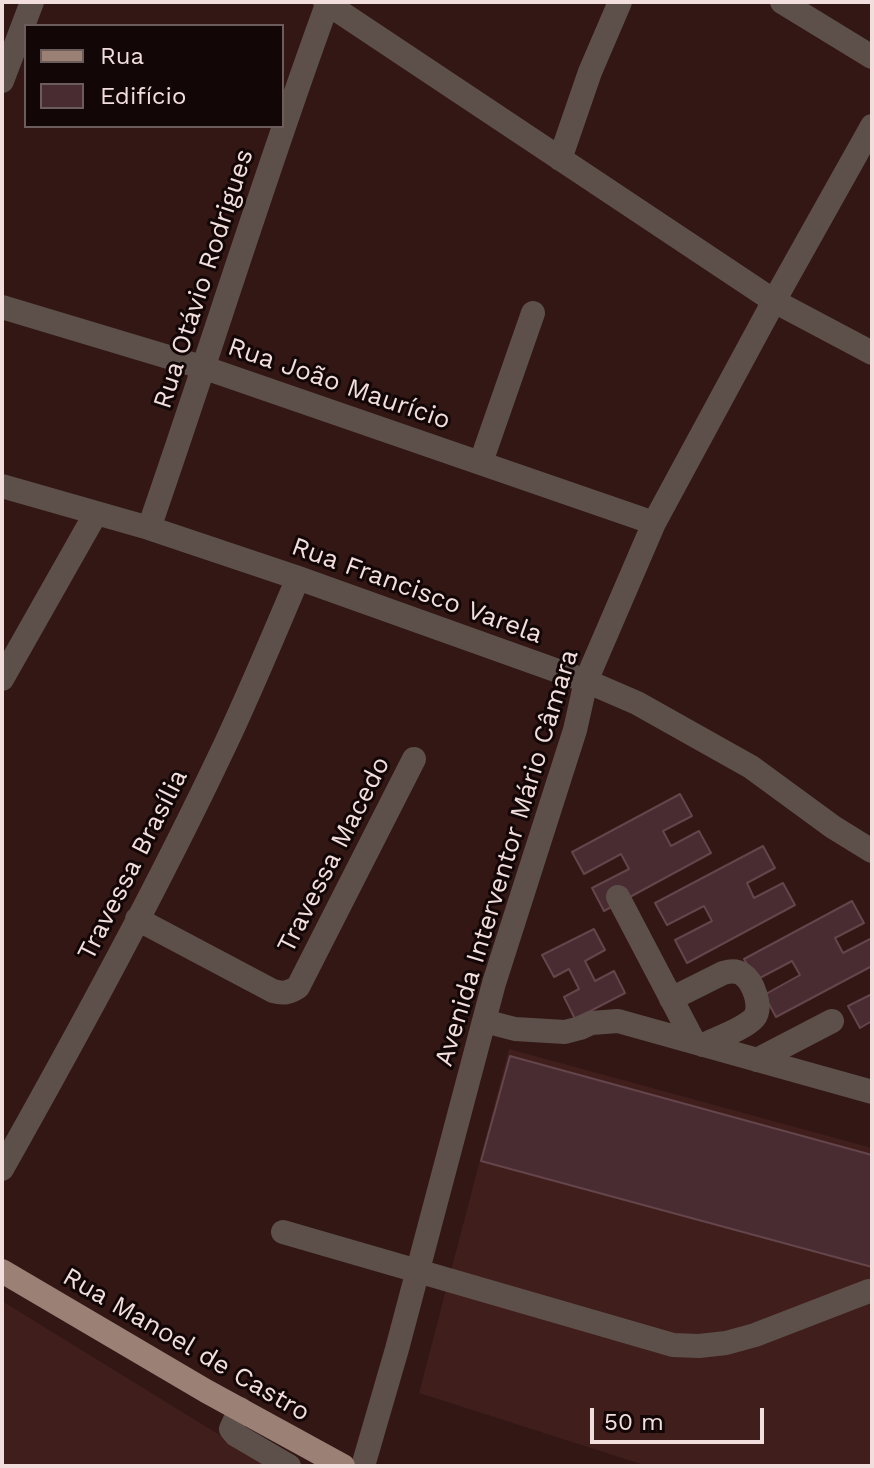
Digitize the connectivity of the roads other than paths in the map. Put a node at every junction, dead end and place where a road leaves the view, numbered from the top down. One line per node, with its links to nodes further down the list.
1 (32, 2): 6 (street)
2 (620, 2): 10 (street)
3 (782, 2): 5 (street)
4 (327, 3): 7 (street, Rua Otávio Rodrigues); 10 (street)
5 (872, 57)
6 (2, 81)
7 (284, 126)
8 (872, 126): 11 (street, Avenida Interventor Mário Câmara)
9 (283, 128): 15 (street, Rua Otávio Rodrigues)
10 (560, 159): 11 (street)
11 (774, 301): 14 (street); 19 (street, Avenida Interventor Mário Câmara)
12 (2, 307): 15 (street, Rua João Maurício)
13 (533, 313): 16 (street)
14 (872, 353)
15 (205, 368): 16 (street, Rua João Maurício); 20 (street, Rua Otávio Rodrigues)
16 (481, 462): 19 (street, Rua João Maurício)
17 (2, 486): 18 (street, Rua Francisco Varela)
18 (96, 513): 20 (street, Rua Francisco Varela); 22 (street)
19 (654, 523): 23 (street, Avenida Interventor Mário Câmara)
20 (149, 528): 21 (street, Rua Francisco Varela)
21 (298, 578): 23 (street, Rua Francisco Varela); 27 (street, Travessa Brasília)
22 (2, 679)
23 (586, 681): 25 (street, Rua Francisco Varela); 29 (street, Avenida Interventor Mário Câmara)
24 (414, 759): 27 (street, Travessa Macedo)
25 (872, 851)
26 (618, 897): 28 (street)
27 (137, 919): 34 (street, Travessa Brasília)
28 (671, 999): 31 (street); 31 (street)
29 (484, 1021): 31 (street); 37 (street, Avenida Interventor Mário Câmara)
30 (832, 1021): 32 (street)
31 (699, 1044): 32 (street)
32 (757, 1060): 33 (street)
33 (872, 1092)
34 (2, 1169)
35 (283, 1232): 37 (street)
36 (2, 1271): 39 (main road, Rua Manoel de Castro)
37 (417, 1271): 38 (street); 43 (street, Avenida Interventor Mário Câmara)
38 (869, 1291)
39 (240, 1409): 40 (main road, Rua Manoel de Castro); 41 (street)
40 (301, 1443): 41 (street); 42 (main road, Rua Manoel de Castro)
41 (289, 1466)
42 (343, 1466)
43 (363, 1466)

